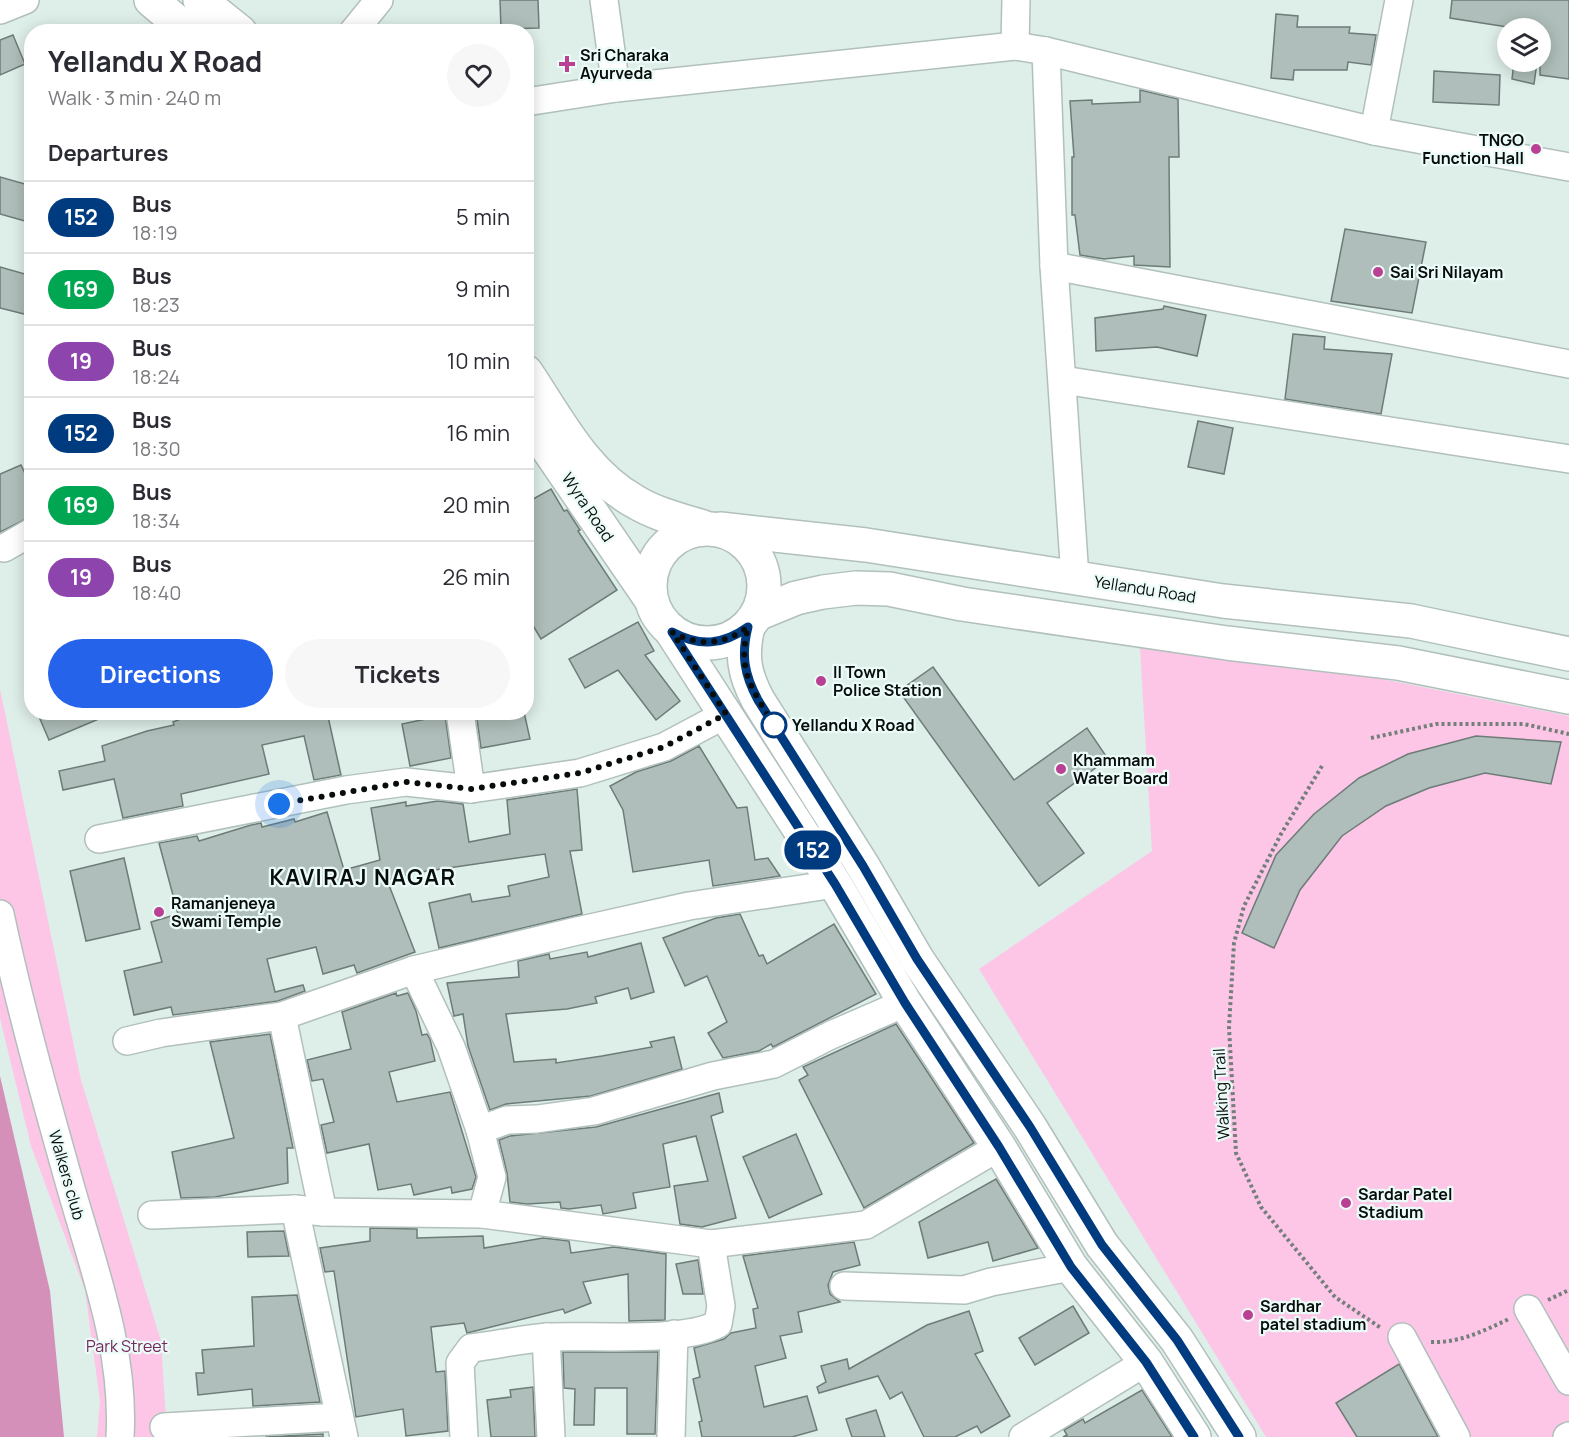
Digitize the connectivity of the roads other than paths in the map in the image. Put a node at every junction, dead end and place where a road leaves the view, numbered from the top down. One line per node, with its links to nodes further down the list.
1 (25, 0): 8 (street)
2 (151, 0): 9 (main road)
3 (200, 0): 10 (main road)
4 (379, 0): 11 (street)
5 (604, 0): 14 (street)
6 (1016, 0): 12 (street)
7 (1398, 0): 16 (street)
8 (0, 10)
9 (180, 24)
10 (230, 24)
11 (360, 24)
12 (1015, 46): 13 (street); 14 (street)
13 (1046, 51): 16 (street); 18 (street)
14 (616, 88): 15 (street)
15 (534, 101)
16 (1374, 131): 17 (street)
17 (1569, 167)
18 (1054, 266): 19 (street); 20 (street)
19 (1569, 364)
20 (1063, 380): 23 (street); 27 (street)
21 (534, 384): 24 (main road, Wyra Road)
22 (534, 429): 28 (main road, Wyra Road)
23 (1569, 459)
24 (711, 528): 27 (main road, Yellandu Road); 28 (main road); 29 (main road, Wyra Road)
25 (24, 537): 26 (street)
26 (4, 548)
27 (1075, 578): 31 (main road, Yellandu Road)
28 (650, 598): 30 (main road, Wyra Road)
29 (752, 620): 30 (main road); 32 (main road); 66 (main road, Wyra Road)
30 (672, 632): 33 (main road, Wyra Road)
31 (1569, 654)
32 (1569, 697)
33 (726, 714): 35 (street); 37 (main road, Wyra Road)
34 (461, 720): 35 (street)
35 (471, 789): 36 (street)
36 (99, 839)
37 (835, 884): 39 (street); 40 (main road, Wyra Road)
38 (0, 914): 60 (street, Walkers club)
39 (414, 970): 41 (street); 43 (street)
40 (905, 1003): 43 (street); 44 (main road, Wyra Road)
41 (282, 1016): 42 (street); 46 (street)
42 (127, 1041)
43 (480, 1130): 47 (street)
44 (999, 1147): 49 (street); 50 (main road, Wyra Road)
45 (295, 1209): 46 (street); 48 (street); 59 (street)
46 (323, 1212): 47 (street)
47 (482, 1214): 49 (street)
48 (152, 1215)
49 (711, 1244): 53 (street)
50 (1071, 1267): 51 (street); 56 (main road, Wyra Road)
51 (844, 1286)
52 (1528, 1309): 57 (street)
53 (674, 1334): 55 (street); 63 (street)
54 (1402, 1337): 67 (street)
55 (546, 1338): 61 (street); 62 (street)
56 (1146, 1362): 64 (street); 65 (main road, Wyra Road)
57 (1569, 1381)
58 (164, 1427): 59 (street)
59 (342, 1427)
60 (120, 1437)
61 (464, 1437)
62 (551, 1437)
63 (671, 1437)
64 (1023, 1437)
65 (1194, 1437)
66 (1239, 1437)
67 (1456, 1437)

